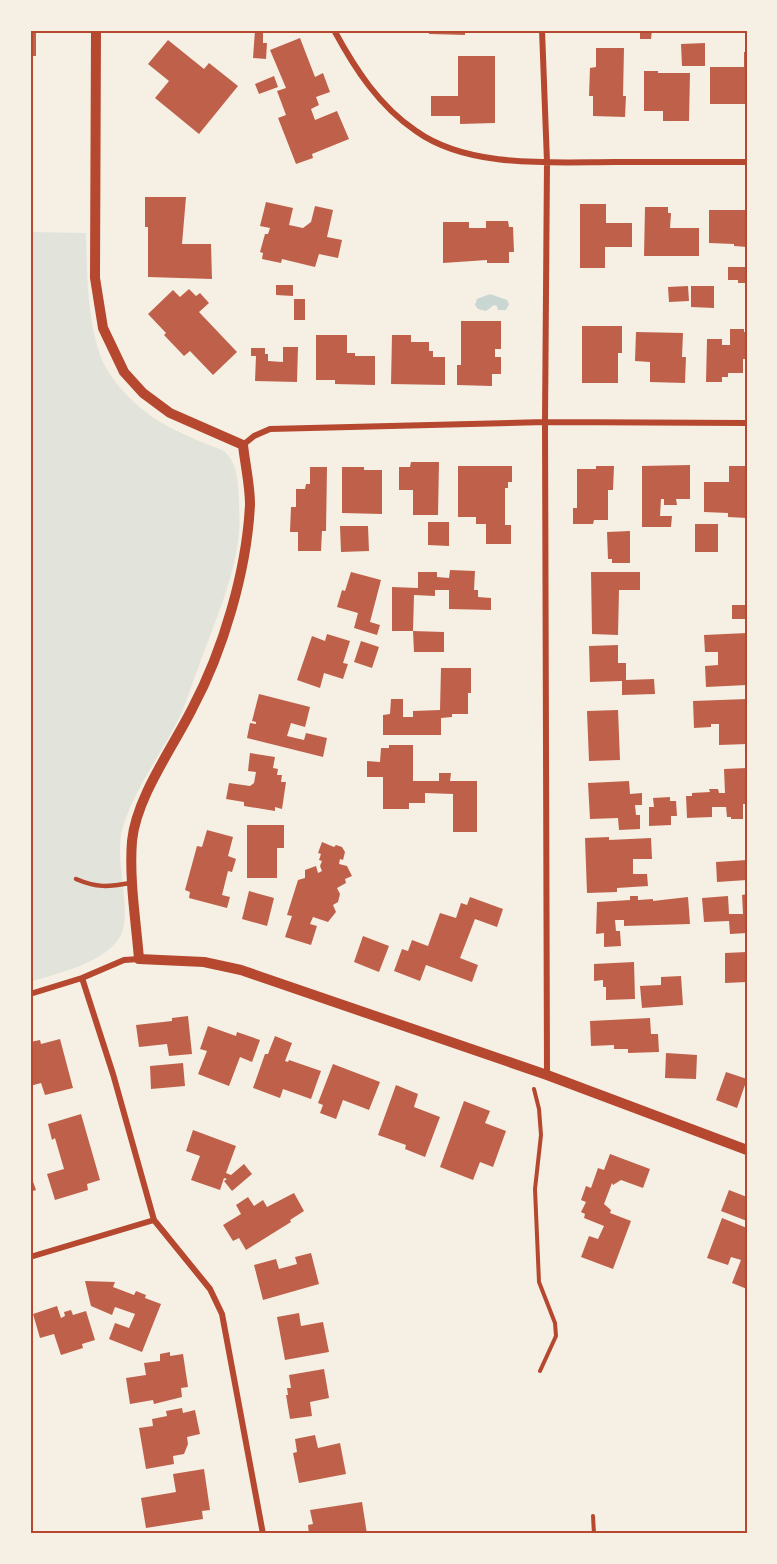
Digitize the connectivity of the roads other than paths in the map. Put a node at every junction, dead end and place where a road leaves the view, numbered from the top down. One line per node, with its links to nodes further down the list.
1 (96, 30): 8 (street)
2 (334, 30): 4 (street)
3 (542, 30): 4 (street)
4 (547, 162): 5 (street); 6 (street)
5 (747, 162)
6 (545, 422): 7 (street); 8 (street); 14 (street)
7 (747, 423)
8 (243, 445): 10 (street)
9 (76, 879): 10 (lane)
10 (133, 882): 11 (street)
11 (139, 959): 12 (street); 14 (street)
12 (82, 978): 13 (street); 16 (street)
13 (30, 994)
14 (547, 1075): 15 (street)
15 (747, 1150)
16 (154, 1220): 17 (street); 18 (street)
17 (30, 1257)
18 (263, 1534)

